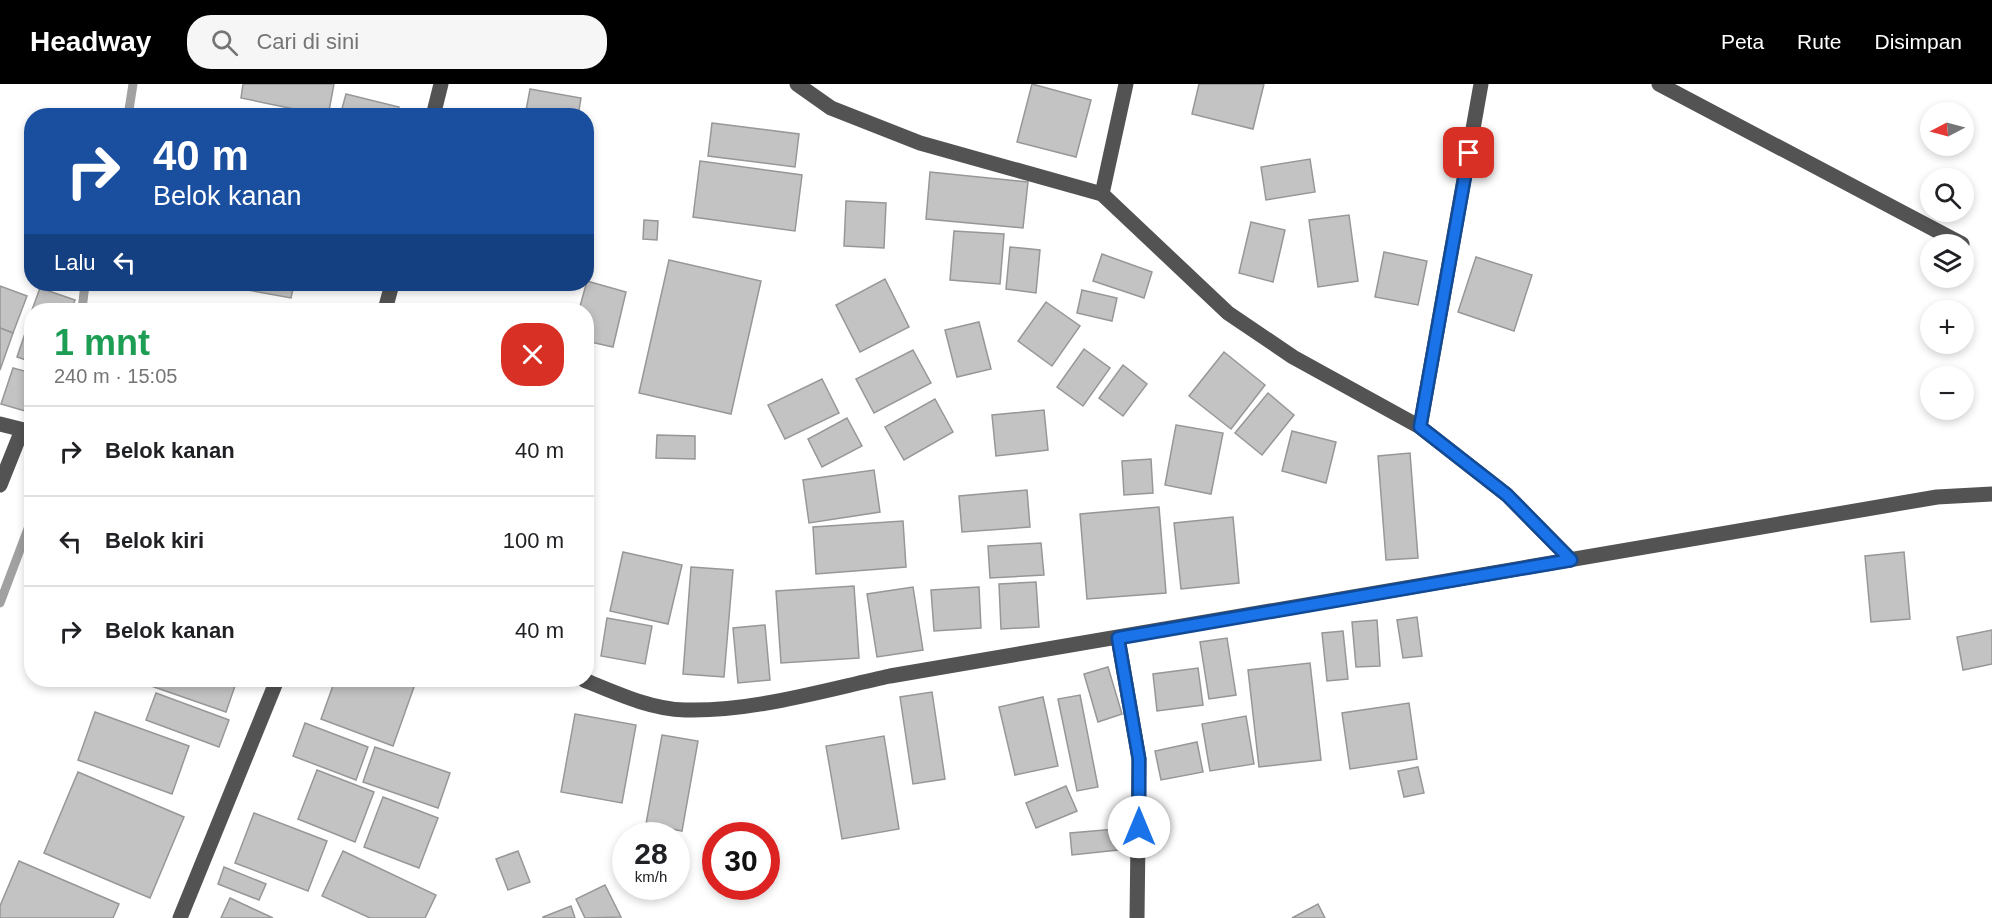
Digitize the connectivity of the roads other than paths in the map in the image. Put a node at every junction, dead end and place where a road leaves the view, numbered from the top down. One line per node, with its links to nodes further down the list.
1 (441, 84): 6 (street)
2 (797, 84): 7 (street)
3 (1126, 84): 7 (street)
4 (1481, 84): 10 (street)
5 (1659, 84): 8 (street)
6 (435, 108)
7 (1102, 194): 10 (street)
8 (1942, 234)
9 (0, 424): 11 (street)
10 (1420, 427): 15 (street)
11 (24, 430)
12 (24, 437): 13 (street)
13 (0, 485)
14 (1992, 494): 15 (street)
15 (1571, 560): 16 (street)
16 (1118, 638): 17 (street); 20 (street)
17 (594, 684)
18 (274, 687): 19 (street)
19 (180, 918)
20 (1137, 918)

